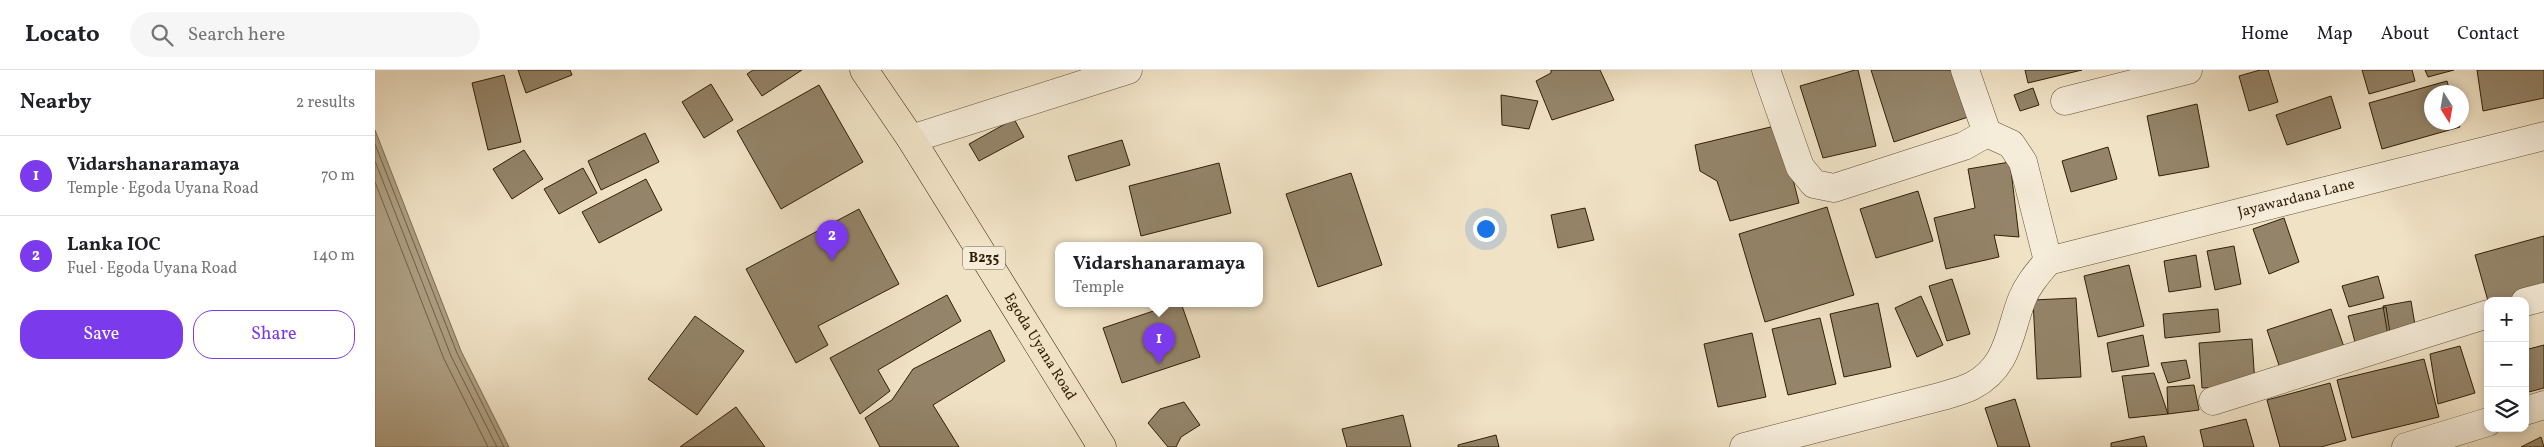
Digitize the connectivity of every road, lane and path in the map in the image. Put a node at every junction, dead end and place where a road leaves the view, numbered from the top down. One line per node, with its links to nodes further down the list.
1 (864, 70): 9 (main road, Egoda Uyana Road / B235)
2 (1128, 70): 9 (street)
3 (1765, 70): 7 (street)
4 (1965, 70): 7 (street)
5 (2188, 70): 6 (street)
6 (2065, 101)
7 (1987, 133): 10 (street)
8 (2544, 136): 10 (street, Jayawardana Lane)
9 (911, 139): 18 (main road, Egoda Uyana Road / B235)
10 (2049, 261): 19 (street)
11 (2544, 296): 12 (street)
12 (2529, 301)
13 (2484, 315): 14 (street)
14 (2213, 400)
15 (2544, 405): 16 (street)
16 (2529, 410)
17 (2484, 423): 20 (street)
18 (1102, 447)
19 (1744, 447)
20 (2406, 447)

